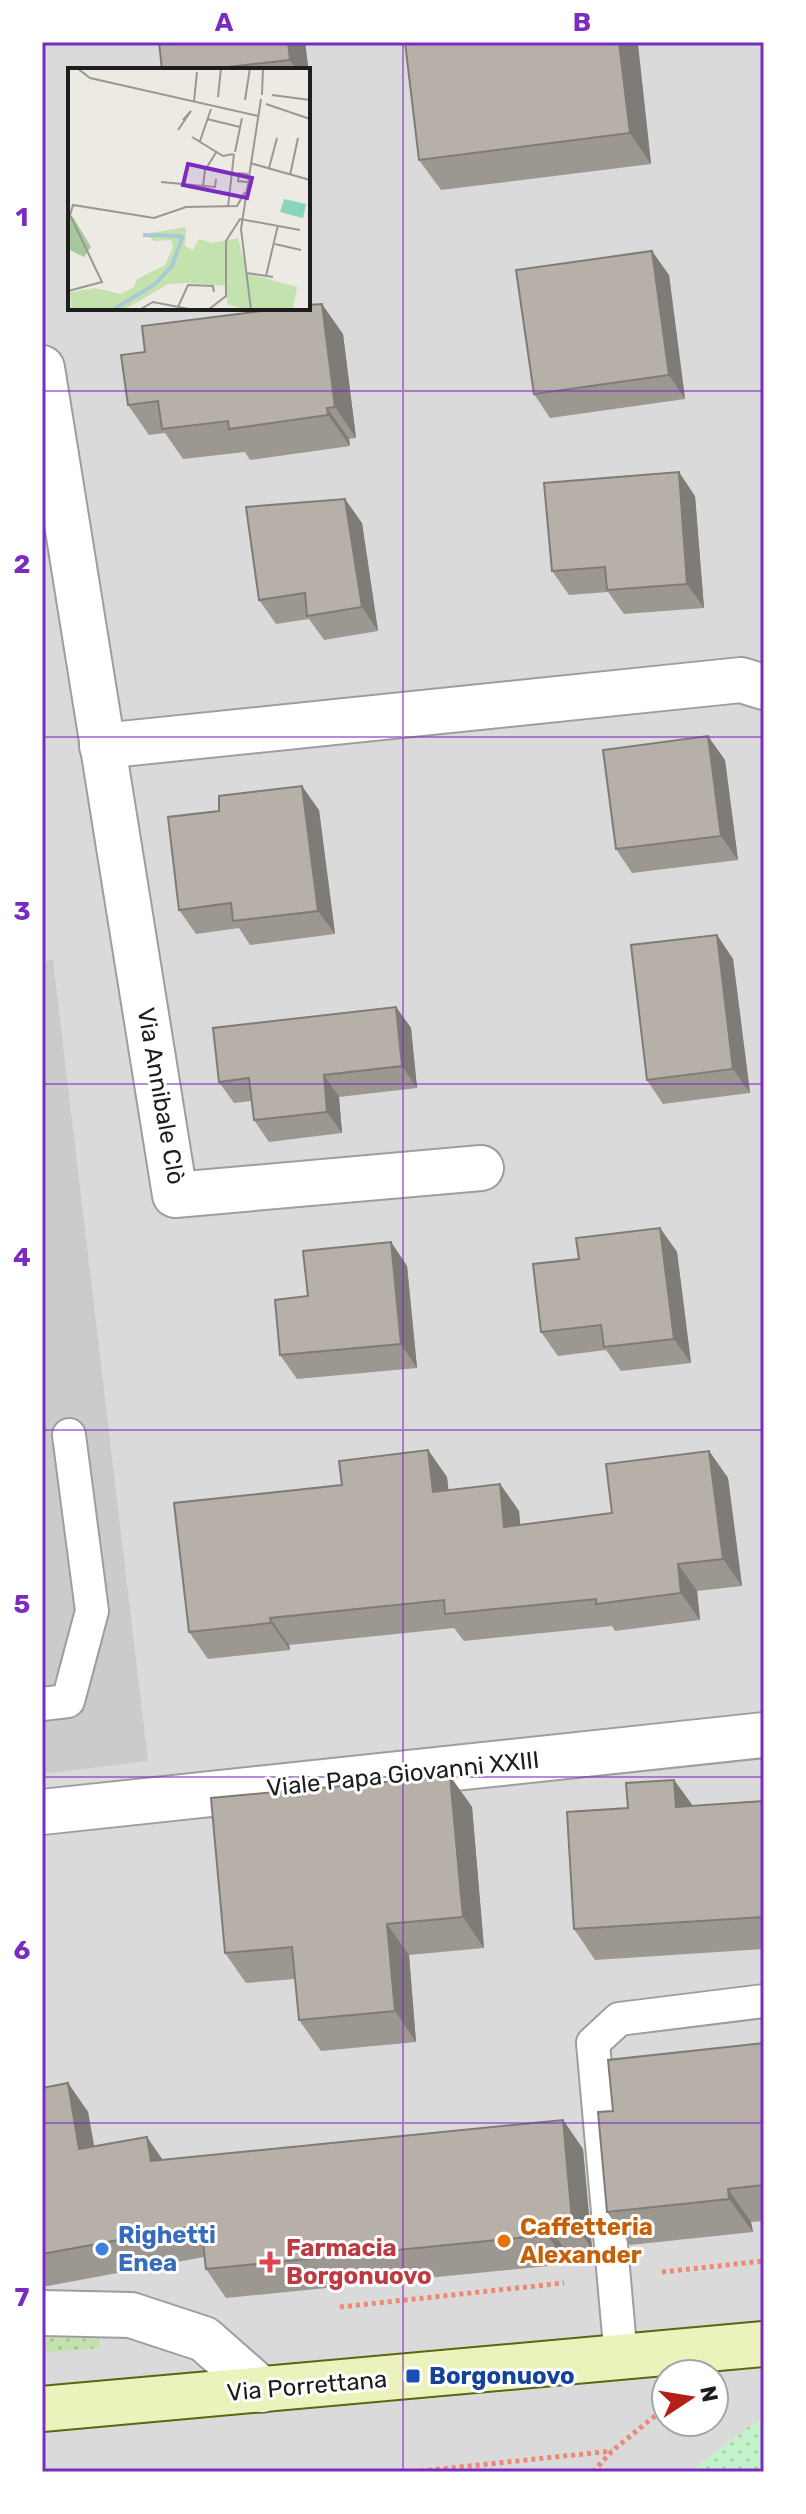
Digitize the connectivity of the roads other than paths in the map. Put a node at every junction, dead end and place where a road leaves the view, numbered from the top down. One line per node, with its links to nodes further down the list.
1 (42, 377): 3 (street, Via Annibale Clò)
2 (764, 687): 3 (street)
3 (102, 746): 4 (street, Via Annibale Clò)
4 (481, 1168)
5 (69, 1435): 6 (lane)
6 (42, 1704)
7 (764, 1735): 8 (street, Viale Papa Giovanni XXIII)
8 (42, 1812)
9 (764, 2001): 12 (lane)
10 (42, 2313): 13 (street)
11 (764, 2344): 12 (main road, Via Porrettana)
12 (621, 2358): 13 (main road, Via Porrettana)
13 (262, 2390): 14 (main road, Via Porrettana)
14 (42, 2409)

